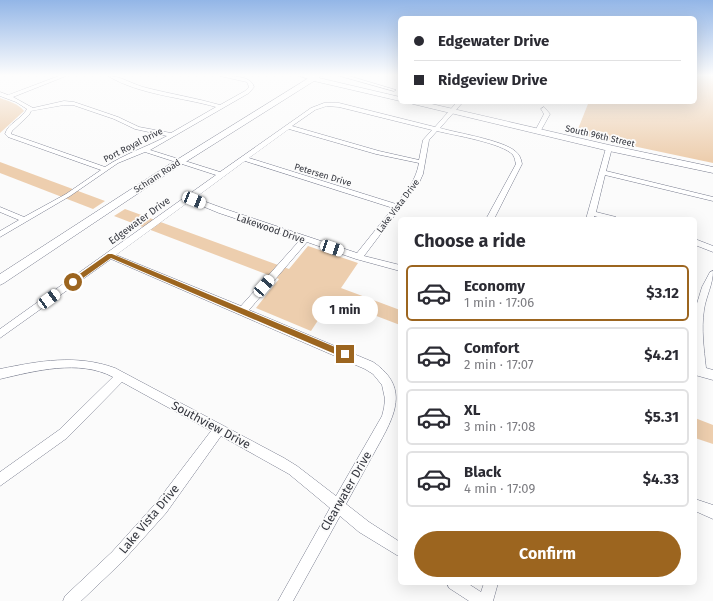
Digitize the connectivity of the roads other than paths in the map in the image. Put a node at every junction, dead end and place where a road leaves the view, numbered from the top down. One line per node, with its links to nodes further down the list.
1 (23, 104): 13 (street)
2 (59, 104): 13 (street)
3 (74, 104): 18 (street)
4 (211, 104): 11 (street)
5 (226, 104): 11 (street, Port Royal Drive)
6 (273, 104): 22 (main road, Schram Road)
7 (334, 104): 15 (street, Edgewater Drive)
8 (334, 104): 16 (street, Edgewater Drive)
9 (422, 104): 14 (main road, South 96th Street)
10 (458, 104): 14 (street, Lake Vista Drive)
11 (221, 107): 18 (street, Port Royal Drive)
12 (544, 109): 17 (street)
13 (30, 110): 24 (street)
14 (452, 111): 16 (street, Lake Vista Drive); 17 (main road, South 96th Street)
15 (288, 127): 21 (street, Edgewater Drive); 23 (street)
16 (436, 129): 23 (street, Lake Vista Drive); 33 (street)
17 (538, 131): 20 (main road, South 96th Street)
18 (172, 135): 19 (street, Port Royal Drive)
19 (148, 148): 22 (street); 24 (street, Port Royal Drive)
20 (609, 148): 25 (main road, South 96th Street); 26 (street)
21 (244, 159): 27 (street, Edgewater Drive); 30 (street, Petersen Drive)
22 (181, 161): 27 (street); 43 (main road, Schram Road)
23 (422, 162): 30 (street, Lake Vista Drive)
24 (105, 169): 34 (street, Port Royal Drive)
25 (713, 170)
26 (603, 172): 29 (street); 32 (street)
27 (222, 175): 28 (street, Edgewater Drive)
28 (190, 198): 36 (street, Lakewood Drive); 39 (street, Edgewater Drive)
29 (713, 199)
30 (398, 207): 40 (street, Lake Vista Drive)
31 (0, 209): 34 (street)
32 (591, 216)
33 (491, 217)
34 (25, 220): 35 (street, Port Royal Drive)
35 (0, 234)
36 (304, 239): 40 (street, Lakewood Drive); 44 (street)
37 (697, 243): 38 (street)
38 (713, 249)
39 (110, 255): 44 (street); 45 (street, Edgewater Drive)
40 (359, 257): 41 (street, Lakewood Drive)
41 (398, 267)
42 (713, 274): 46 (street)
43 (0, 280)
44 (242, 312): 52 (street, Clearwater Drive)
45 (0, 334)
46 (698, 371): 49 (street)
47 (0, 374): 48 (street, Southview Drive)
48 (121, 376): 50 (street, Southview Drive); 51 (street)
49 (713, 376)
50 (219, 429): 52 (street, Southview Drive); 58 (street, Lake Vista Drive)
51 (0, 480)
52 (338, 506): 55 (street, Southview Drive); 59 (street, Clearwater Drive)
53 (697, 506): 54 (street)
54 (713, 512)
55 (398, 549)
56 (457, 585): 60 (street)
57 (490, 585): 60 (street)
58 (70, 601)
59 (285, 601)
60 (485, 601)

